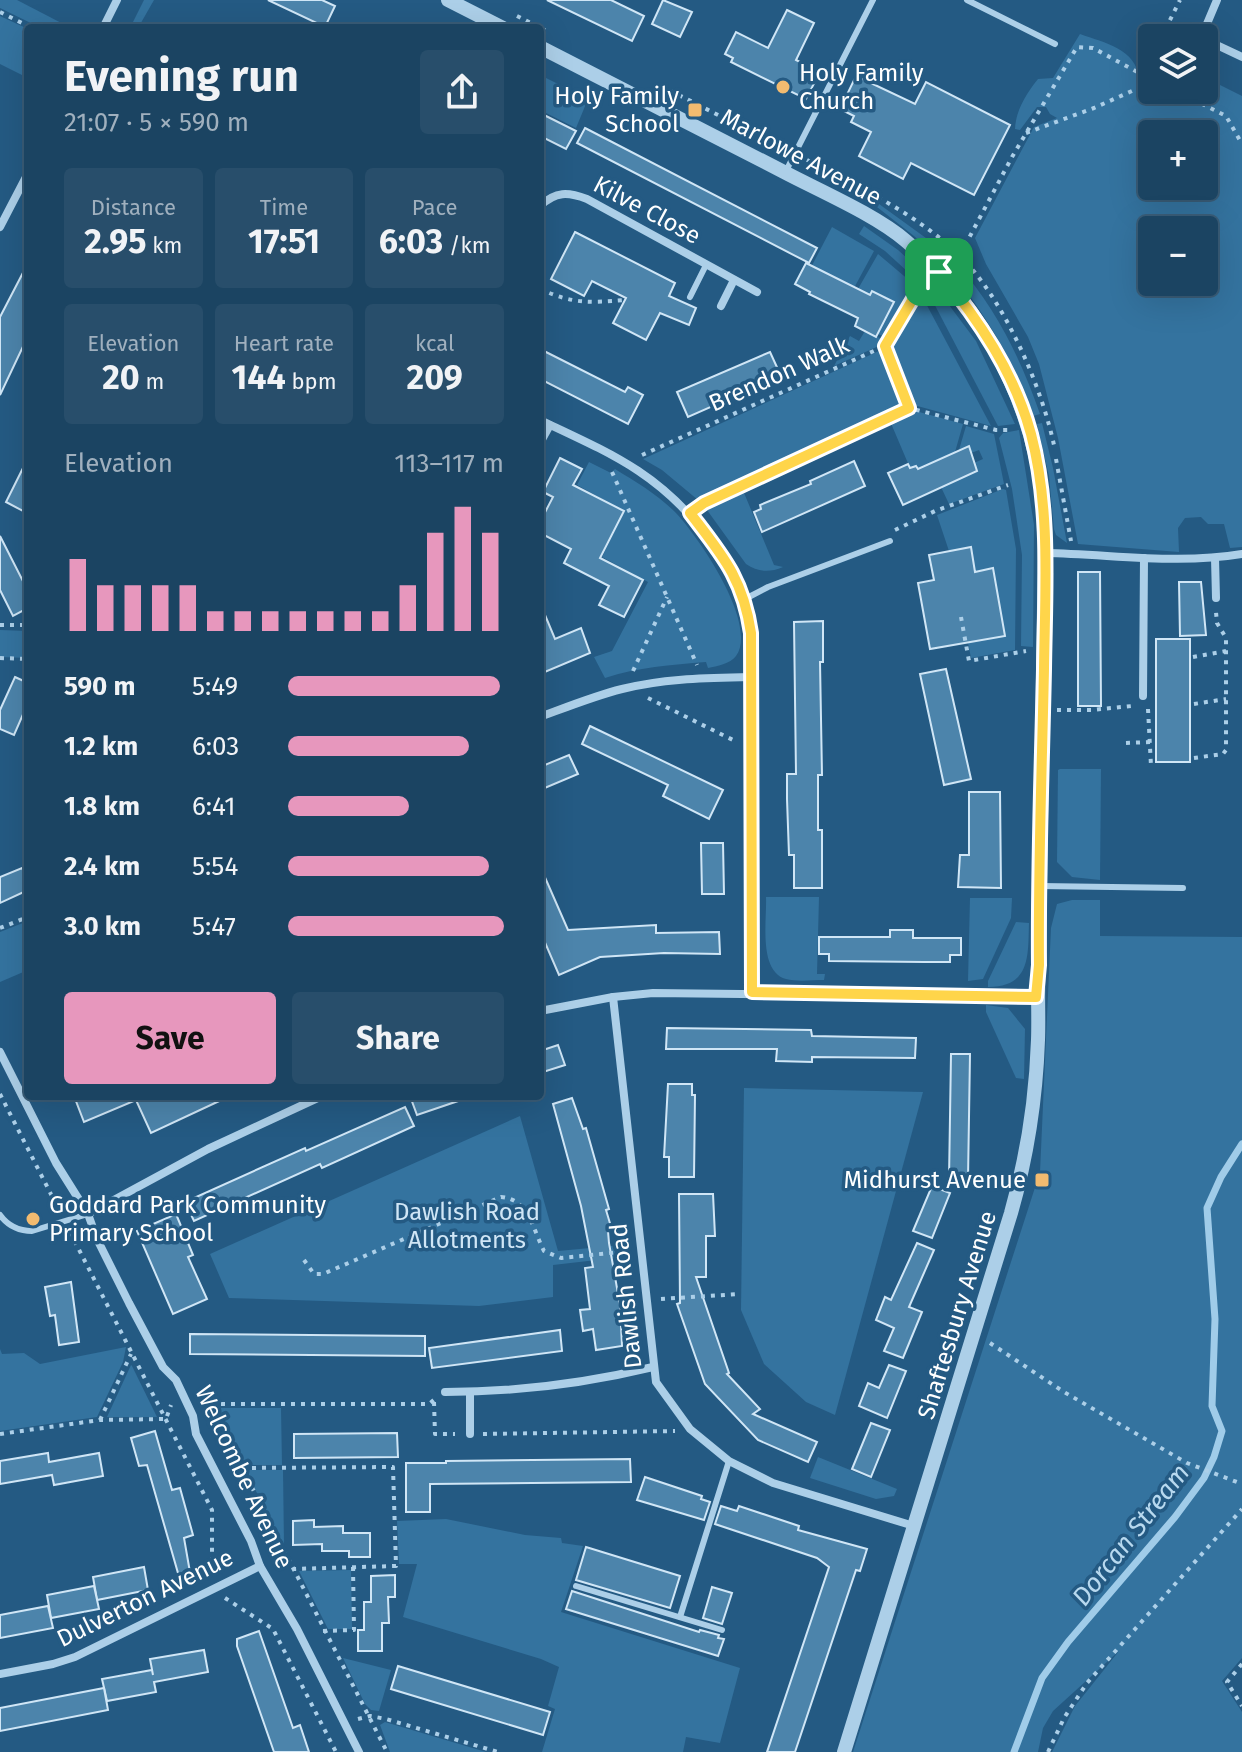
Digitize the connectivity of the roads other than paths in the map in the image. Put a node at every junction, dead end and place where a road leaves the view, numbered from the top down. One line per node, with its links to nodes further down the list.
1 (117, 0): 7 (street)
2 (448, 0): 6 (street)
3 (873, 0): 14 (lane)
4 (967, 0): 10 (lane)
5 (1217, 0): 9 (street)
6 (472, 5): 8 (street)
7 (105, 24)
8 (498, 24)
9 (1208, 24)
10 (1055, 44)
11 (1218, 46): 13 (street)
12 (544, 49): 14 (street, Marlowe Avenue)
13 (1242, 57)
14 (785, 173): 23 (street, Marlowe Avenue)
15 (24, 181): 17 (street)
16 (544, 202): 18 (street, Kilve Close)
17 (0, 227)
18 (706, 265): 19 (street, Kilve Close); 21 (lane)
19 (734, 280): 20 (street, Kilve Close); 22 (street)
20 (757, 292)
21 (690, 297)
22 (721, 306)
23 (999, 358): 28 (street, Shaftesbury Avenue)
24 (544, 422): 25 (street)
25 (550, 425): 26 (street); 33 (street)
26 (544, 436)
27 (890, 541): 33 (lane)
28 (1045, 553): 30 (street); 37 (street, Shaftesbury Avenue)
29 (1242, 554): 31 (street)
30 (1144, 558): 31 (street); 35 (street)
31 (1215, 558): 32 (street)
32 (1216, 598)
33 (745, 599): 34 (street)
34 (752, 677): 36 (street); 39 (street)
35 (1145, 700)
36 (544, 716)
37 (1040, 886): 38 (lane); 41 (street, Shaftesbury Avenue)
38 (1183, 888)
39 (752, 992): 40 (street); 41 (street)
40 (613, 997): 42 (street); 49 (street, Dawlish Road)
41 (1036, 997): 54 (street, Shaftesbury Avenue)
42 (544, 1010)
43 (0, 1052): 45 (street, Welcombe Avenue)
44 (24, 1100): 47 (street, Welcombe Avenue)
45 (24, 1100)
46 (313, 1100): 47 (street)
47 (88, 1214): 48 (lane); 55 (street, Welcombe Avenue)
48 (0, 1215)
49 (653, 1367): 51 (street); 53 (street, Dawlish Road)
50 (445, 1392): 51 (street)
51 (470, 1392): 52 (street)
52 (470, 1434)
53 (729, 1461): 54 (street, Dawlish Road); 57 (lane)
54 (915, 1526): 61 (street, Shaftesbury Avenue)
55 (260, 1566): 59 (street, Dulverton Avenue); 60 (street, Welcombe Avenue)
56 (576, 1586): 57 (lane)
57 (680, 1617): 58 (lane)
58 (722, 1630)
59 (0, 1674)
60 (359, 1752)
61 (844, 1752)

